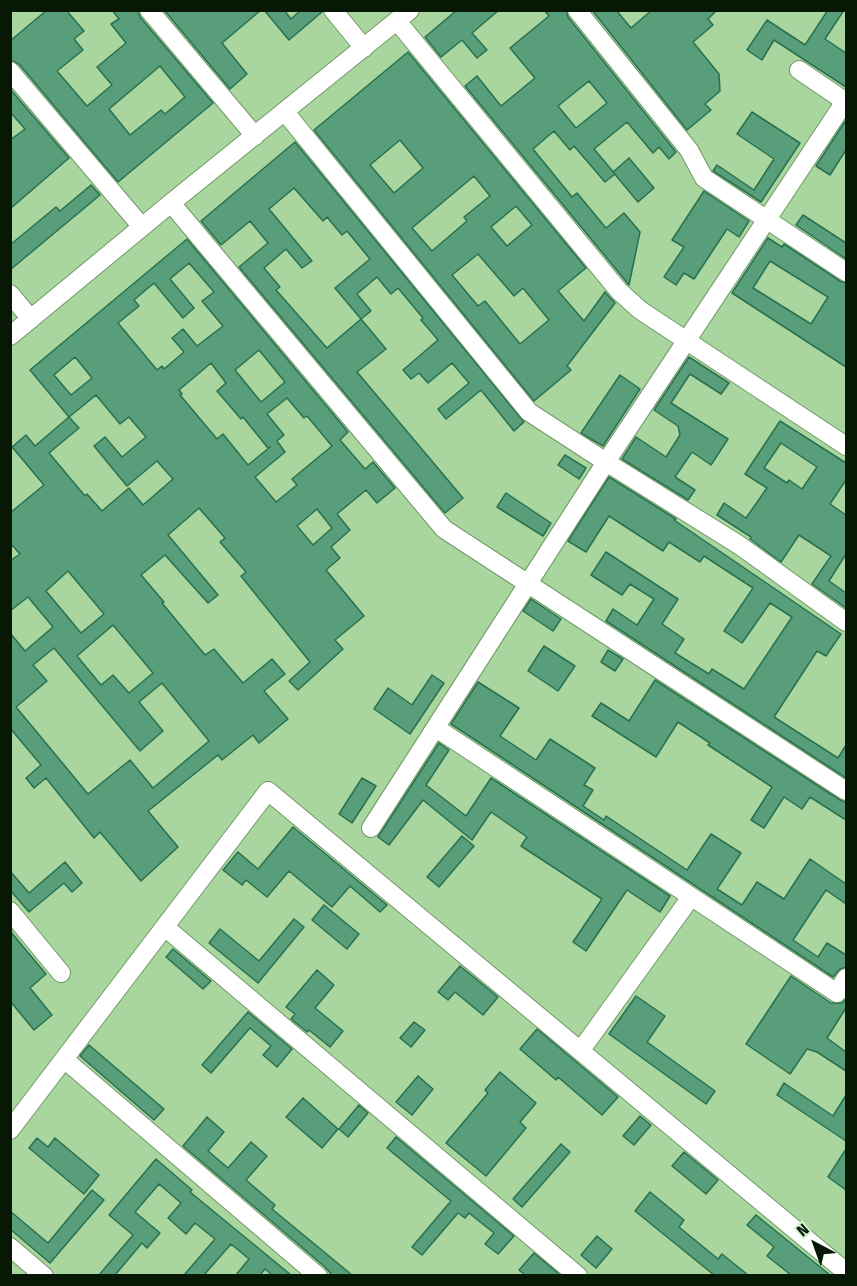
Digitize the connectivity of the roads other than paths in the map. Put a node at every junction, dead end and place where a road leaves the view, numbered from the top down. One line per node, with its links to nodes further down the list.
1 (149, 10): 10 (street)
2 (333, 10): 5 (street)
3 (577, 10): 12 (street)
4 (404, 16): 5 (street); 18 (street)
5 (364, 48): 9 (street)
6 (800, 70): 8 (street)
7 (10, 71): 13 (street)
8 (846, 101): 12 (street)
9 (285, 112): 10 (street); 20 (street)
10 (255, 136): 11 (street)
11 (171, 203): 13 (street); 21 (street)
12 (765, 220): 14 (street); 18 (street)
13 (142, 227): 16 (street)
14 (846, 272)
15 (10, 294): 16 (street)
16 (31, 319): 17 (street)
17 (10, 336)
18 (686, 341): 19 (street); 20 (street)
19 (846, 446)
20 (606, 462): 21 (street); 22 (street)
21 (528, 585): 23 (street); 24 (street)
22 (846, 622)
23 (436, 728): 25 (street); 26 (street)
24 (846, 791)
25 (370, 828)
26 (692, 897): 30 (street); 31 (street)
27 (10, 911): 29 (street)
28 (166, 928): 31 (street); 32 (street); 38 (street)
29 (62, 973)
30 (846, 978)
31 (581, 1050): 35 (street)
32 (64, 1059): 33 (street); 37 (street)
33 (10, 1130)
34 (10, 1247): 36 (street)
35 (846, 1272)
36 (44, 1275)
37 (318, 1275)
38 (578, 1275)

